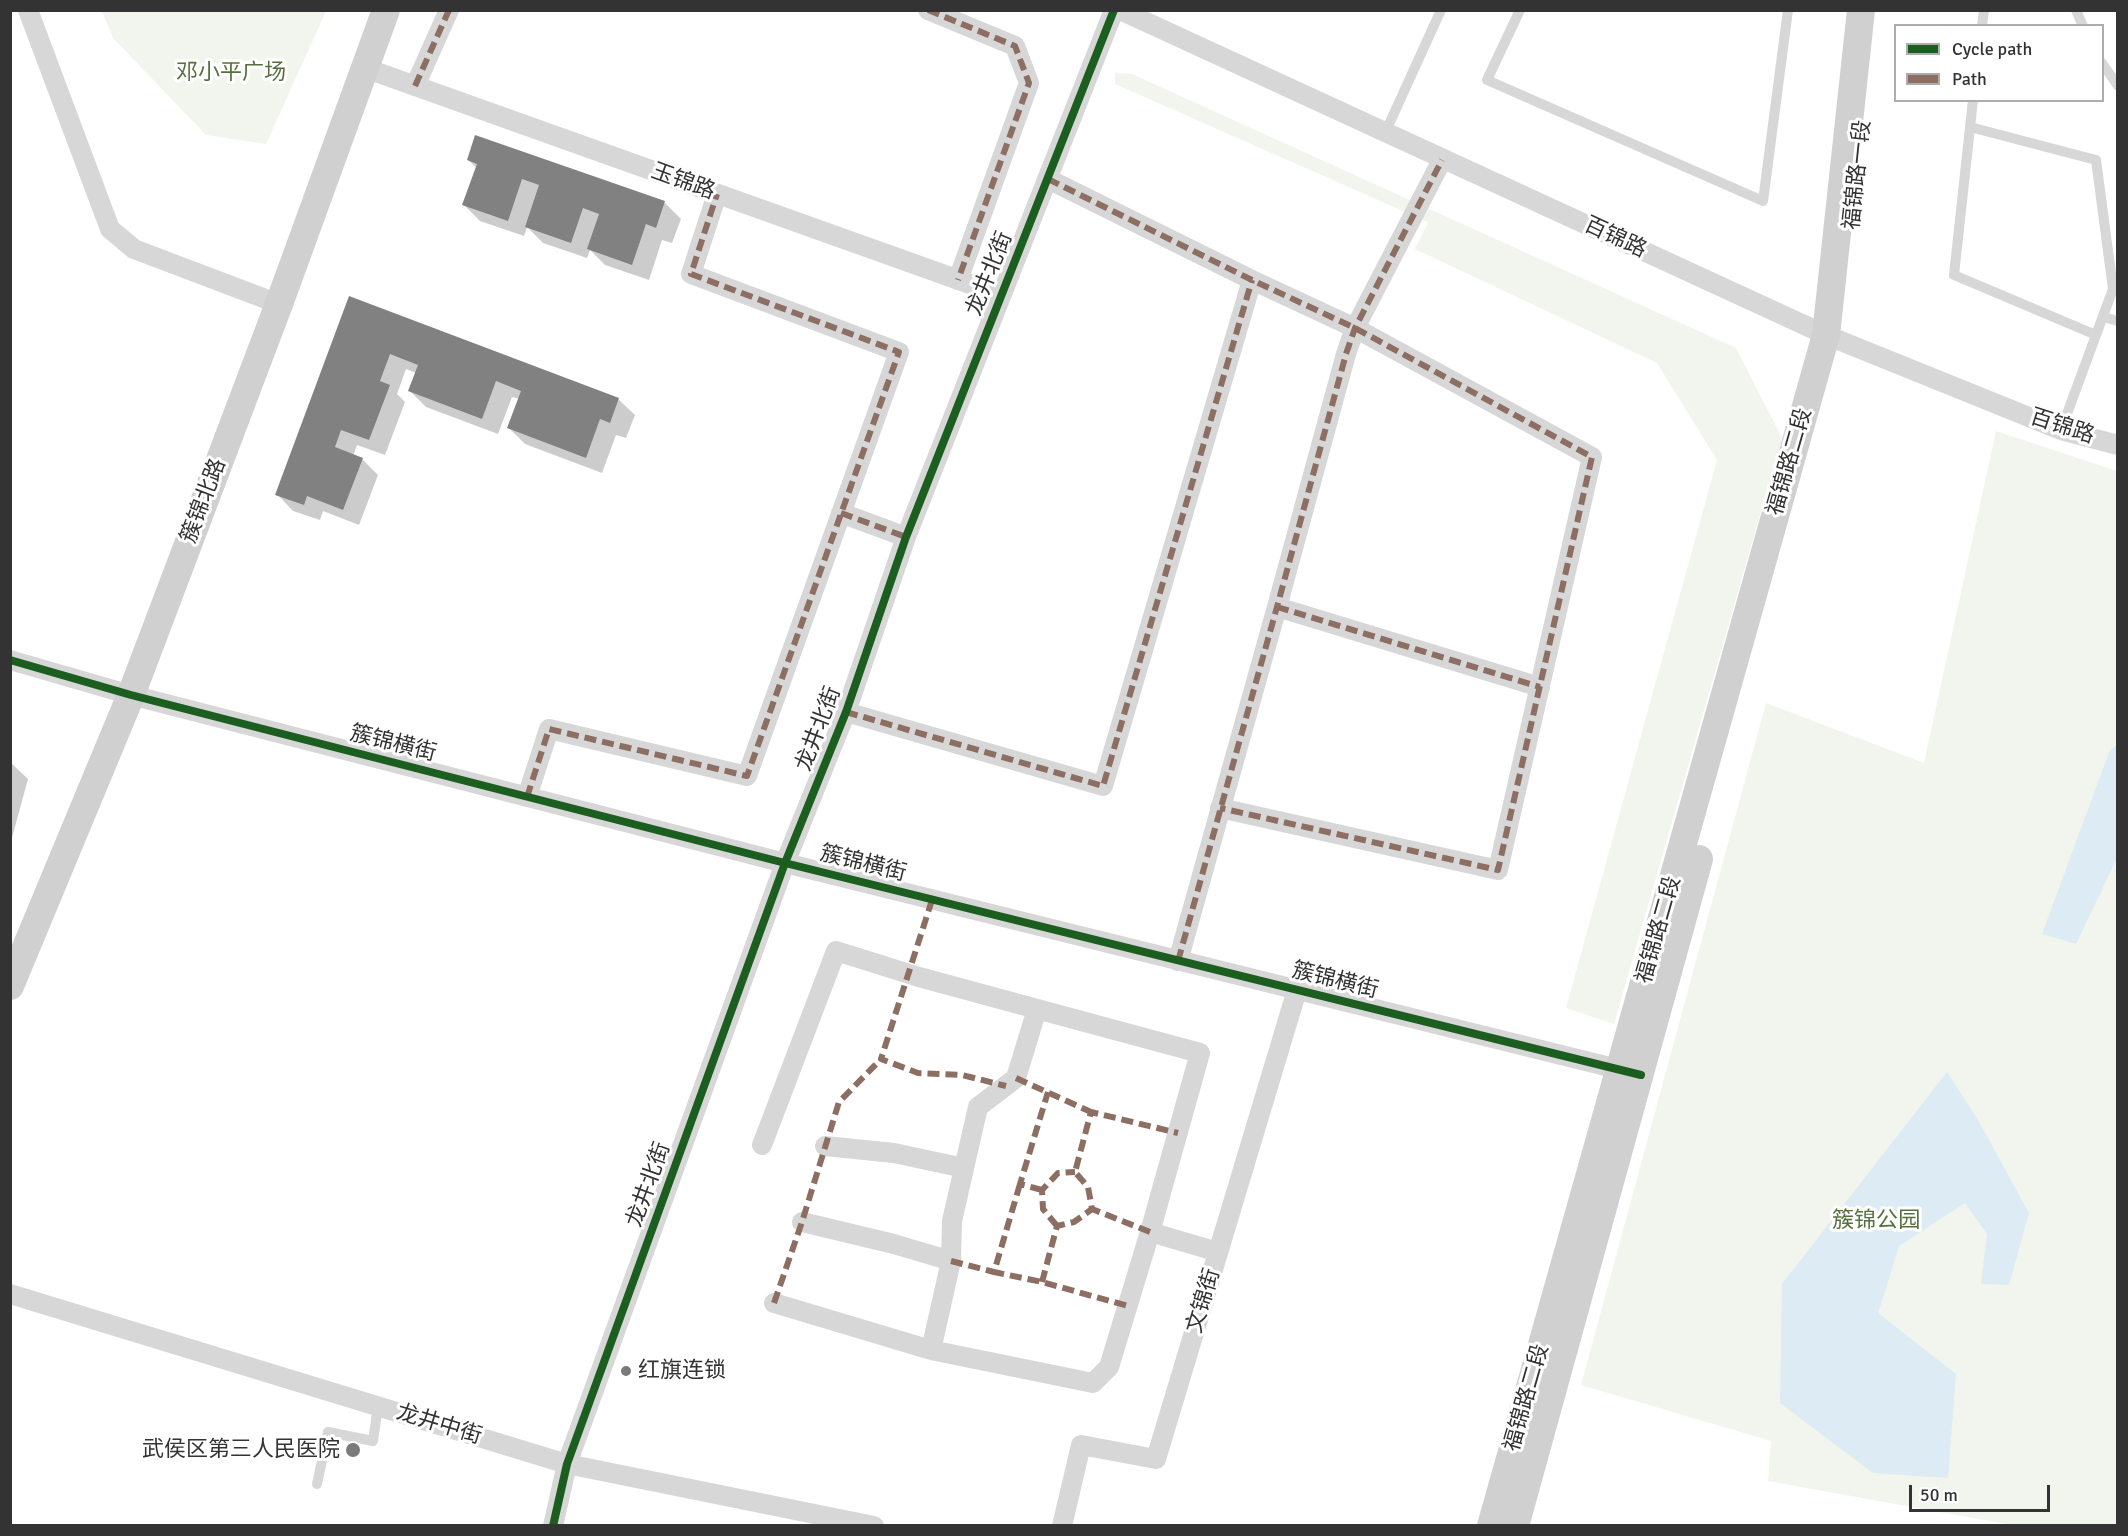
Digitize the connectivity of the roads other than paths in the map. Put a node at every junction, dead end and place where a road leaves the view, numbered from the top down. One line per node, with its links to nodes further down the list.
1 (28, 10): 28 (street)
2 (386, 10): 15 (street, 簇锦北路)
3 (448, 10): 16 (street)
4 (928, 10): 25 (street)
5 (1114, 10): 22 (street, 龙井北街)
6 (1120, 10): 20 (street, 百锦路)
7 (1441, 10): 20 (lane)
8 (1520, 10): 9 (lane)
9 (1788, 10)
10 (1861, 10): 33 (street, 福锦路一段)
11 (1876, 10): 33 (street, 福锦路一段)
12 (2076, 10): 13 (lane)
13 (2082, 24)
14 (2104, 65): 17 (lane)
15 (365, 68): 16 (street, 玉锦路); 28 (street, 簇锦北路)
16 (415, 86): 23 (street, 玉锦路)
17 (2118, 86)
18 (1973, 102): 19 (lane)
19 (1970, 127): 24 (lane); 32 (lane)
20 (1385, 133): 21 (street, 百锦路)
21 (1442, 160): 31 (street); 33 (street, 百锦路)
22 (1048, 179): 26 (street); 27 (street, 龙井北街)
23 (717, 194): 25 (street, 玉锦路); 36 (street)
24 (2112, 245): 29 (lane)
25 (958, 280): 27 (street, 玉锦路)
26 (1252, 280): 31 (street); 42 (street)
27 (1001, 296): 37 (street, 龙井北街)
28 (279, 304): 41 (street, 簇锦北路)
29 (2103, 317): 30 (lane); 32 (lane)
30 (2118, 321)
31 (1355, 328): 38 (street); 40 (street)
32 (2096, 335): 34 (lane)
33 (1833, 338): 34 (street, 百锦路); 50 (street, 福锦路二段)
34 (2061, 430): 35 (street, 百锦路)
35 (2118, 445)
36 (841, 513): 37 (street); 43 (street)
37 (906, 537): 42 (street, 龙井北街)
38 (1277, 607): 40 (street); 44 (street)
39 (10, 660): 41 (street, 簇锦横街)
40 (1540, 687): 44 (street)
41 (131, 695): 43 (street, 簇锦横街); 47 (street, 簇锦北路)
42 (846, 712): 45 (street, 龙井北街)
43 (527, 797): 45 (street, 簇锦横街)
44 (1221, 808): 46 (street)
45 (785, 863): 46 (street, 簇锦横街); 62 (street, 龙井北街)
46 (1178, 961): 48 (street, 簇锦横街)
47 (10, 986)
48 (1297, 990): 50 (street, 簇锦横街); 56 (street, 文锦街)
49 (1037, 1009): 51 (street); 53 (street); 55 (street)
50 (1630, 1072): 67 (street, 福锦路二段); 68 (street, 福锦路二段)
51 (762, 1145)
52 (825, 1146): 53 (street)
53 (964, 1168): 57 (street)
54 (802, 1222): 57 (street)
55 (1150, 1232): 56 (street); 60 (street)
56 (1218, 1252): 66 (street, 文锦街)
57 (951, 1261): 60 (street)
58 (10, 1294): 61 (street, 龙井中街)
59 (774, 1304): 60 (street)
60 (931, 1350)
61 (378, 1406): 62 (street, 龙井中街); 63 (lane)
62 (567, 1464): 64 (street, 龙井北街); 65 (street, 龙井中街)
63 (317, 1484)
64 (553, 1526)
65 (874, 1526)
66 (1062, 1526)
67 (1491, 1526)
68 (1515, 1526)

